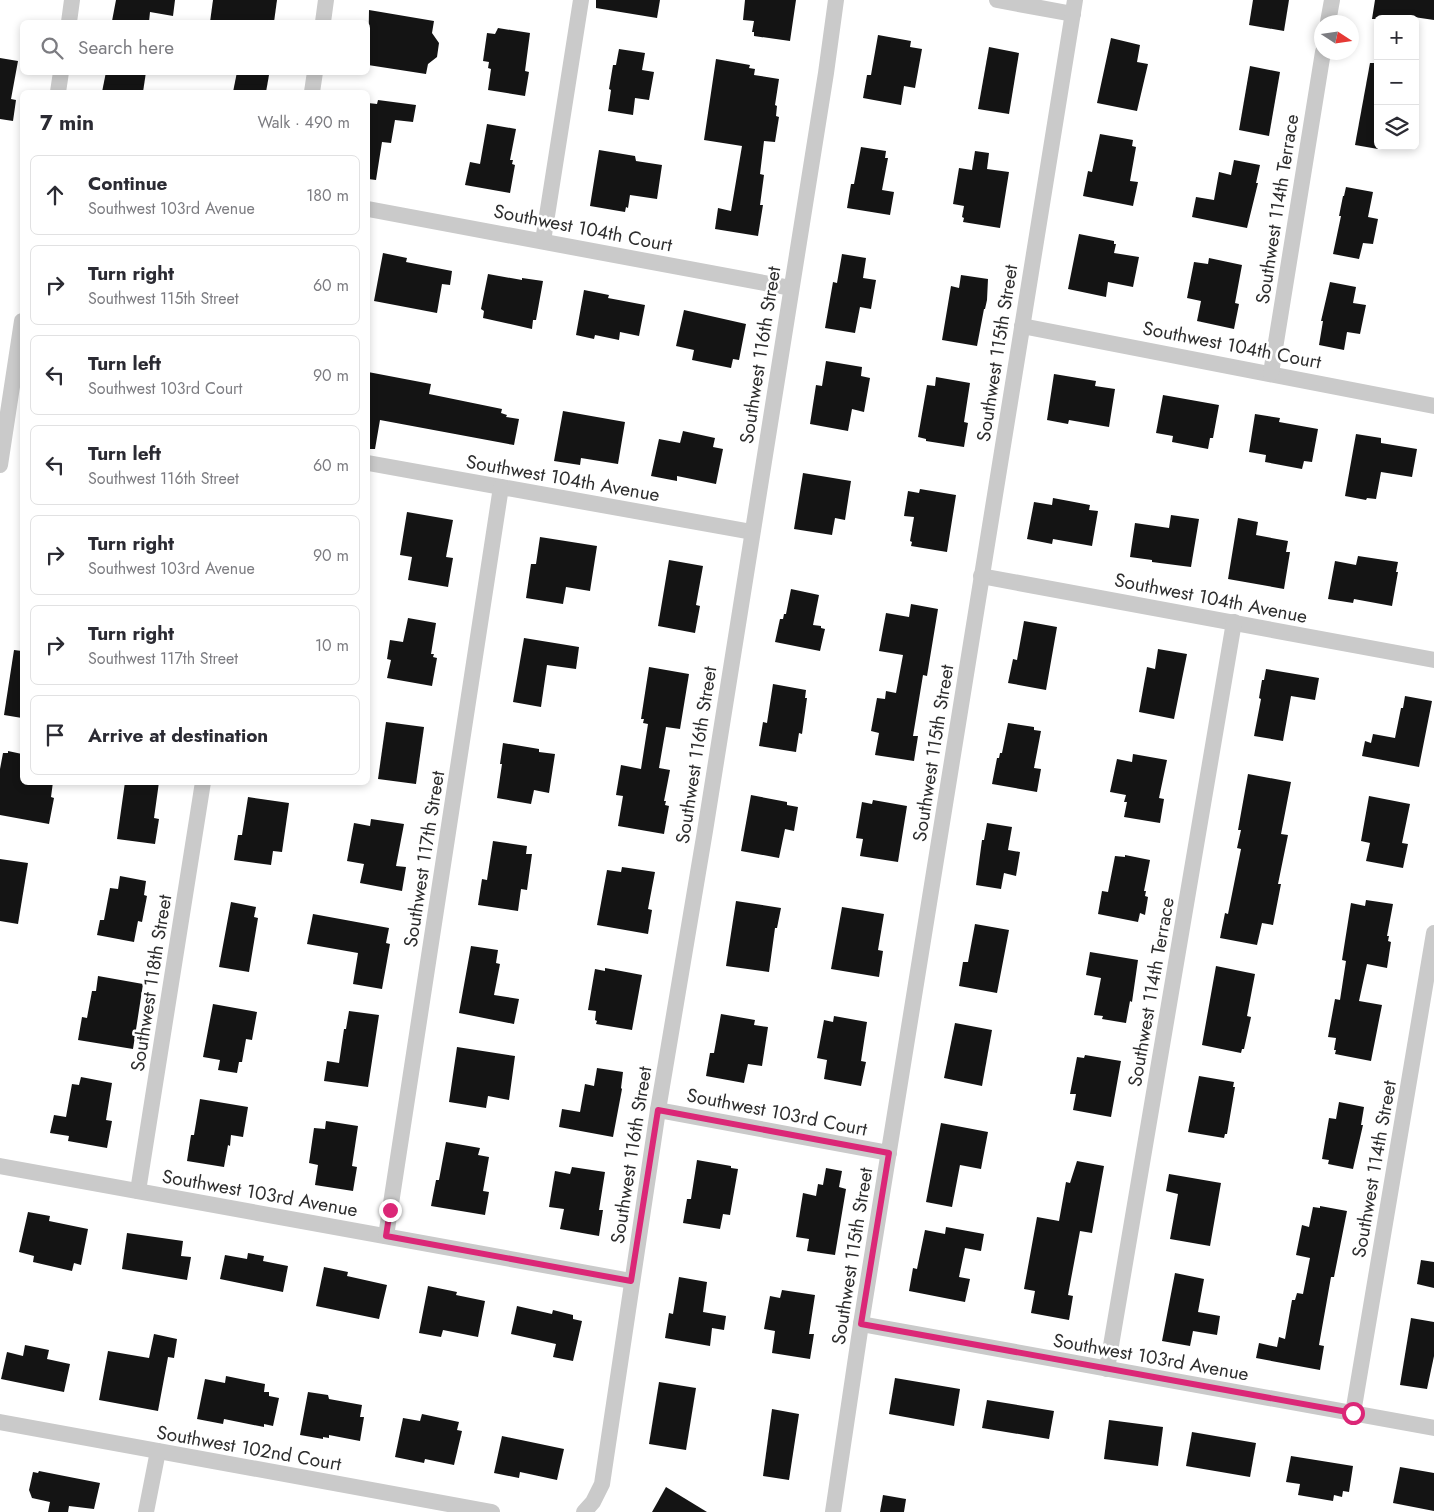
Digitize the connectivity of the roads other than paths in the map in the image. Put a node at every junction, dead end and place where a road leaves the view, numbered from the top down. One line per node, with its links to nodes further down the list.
1 (72, 0): 9 (street)
2 (326, 0): 10 (street)
3 (581, 0): 17 (street)
4 (836, 0): 18 (street, Southwest 116th Street)
5 (997, 0): 7 (street)
6 (1332, 0): 8 (street)
7 (1074, 7): 19 (street, Southwest 115th Street)
8 (1329, 15)
9 (69, 20)
10 (323, 20)
11 (1322, 60): 21 (street, Southwest 114th Terrace)
12 (61, 75): 14 (street)
13 (315, 75): 15 (street)
14 (58, 90)
15 (312, 90)
16 (370, 209): 17 (street, Southwest 104th Court)
17 (543, 241): 18 (street, Southwest 104th Court)
18 (790, 288): 27 (street, Southwest 116th Street)
19 (1022, 326): 21 (street, Southwest 104th Court); 28 (street, Southwest 115th Street)
20 (20, 334): 22 (street)
21 (1271, 373): 23 (street, Southwest 104th Court)
22 (11, 397): 25 (street)
23 (1434, 406)
24 (370, 463): 26 (street, Southwest 104th Avenue)
25 (0, 465)
26 (501, 488): 27 (street, Southwest 104th Avenue); 37 (street, Southwest 117th Street)
27 (752, 532): 33 (street, Southwest 116th Street)
28 (981, 576): 29 (street, Southwest 104th Avenue); 34 (street, Southwest 115th Street)
29 (1234, 622): 30 (street, Southwest 104th Avenue); 40 (street, Southwest 114th Terrace)
30 (1434, 660)
31 (203, 785): 36 (street, Southwest 118th Street)
32 (1434, 933): 41 (street, Southwest 114th Street)
33 (658, 1110): 34 (street, Southwest 103rd Court); 38 (street, Southwest 116th Street)
34 (889, 1153): 39 (street, Southwest 115th Street)
35 (0, 1166): 36 (street, Southwest 103rd Avenue)
36 (138, 1191): 37 (street, Southwest 103rd Avenue)
37 (386, 1236): 38 (street, Southwest 103rd Avenue)
38 (631, 1281): 47 (street, Southwest 116th Street)
39 (861, 1324): 40 (street, Southwest 103rd Avenue); 48 (street, Southwest 115th Street)
40 (1107, 1369): 41 (street, Southwest 103rd Avenue)
41 (1353, 1413): 43 (street, Southwest 103rd Avenue)
42 (0, 1422): 44 (street, Southwest 102nd Court)
43 (1434, 1428)
44 (158, 1451): 45 (street); 46 (street, Southwest 102nd Court)
45 (146, 1512)
46 (492, 1512)
47 (584, 1512)
48 (833, 1512)

